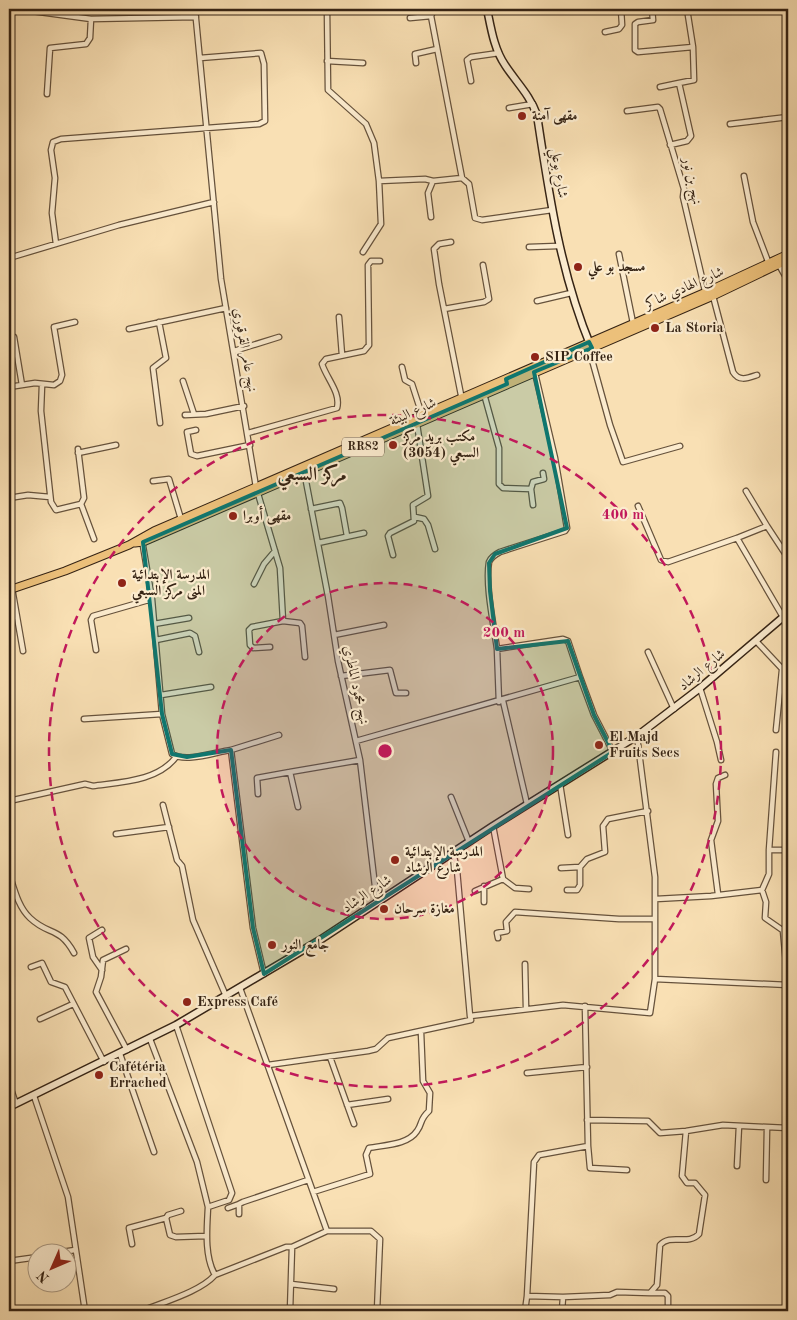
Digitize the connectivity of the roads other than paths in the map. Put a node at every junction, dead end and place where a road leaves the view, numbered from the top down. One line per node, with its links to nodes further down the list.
1 (18, 9): 12 (street)
2 (195, 9): 10 (street, نهج عامر القرقوري)
3 (327, 9): 18 (street)
4 (434, 9): 9 (street)
5 (488, 9): 16 (street, شارع بوعلي)
6 (621, 9): 13 (street)
7 (652, 9): 14 (street)
8 (687, 9): 14 (street)
9 (431, 16): 11 (street); 15 (street)
10 (196, 17): 12 (street); 17 (street, نهج عامر القرقوري)
11 (410, 18)
12 (91, 19): 24 (street)
13 (605, 32)
14 (693, 47): 22 (street)
15 (437, 50): 20 (street); 33 (street)
16 (498, 53): 21 (street); 25 (street, شارع بوعلي)
17 (200, 58): 30 (street, نهج عامر القرقوري); 30 (street)
18 (327, 61): 19 (street); 34 (street)
19 (363, 62)
20 (416, 63)
21 (471, 81)
22 (679, 83): 23 (street); 31 (street)
23 (660, 87)
24 (47, 94)
25 (533, 104): 26 (street); 37 (street, شارع بوعلي)
26 (509, 108)
27 (627, 111): 31 (street, نهج بن نور)
28 (788, 117): 29 (street)
29 (730, 124)
30 (206, 127): 36 (street, نهج عامر القرقوري); 40 (street)
31 (670, 145): 54 (street, نهج بن نور)
32 (744, 176): 50 (street)
33 (462, 178): 35 (street); 37 (street)
34 (379, 181): 35 (street); 43 (street)
35 (432, 181): 38 (street)
36 (214, 202): 40 (street); 56 (street, نهج عامر القرقوري)
37 (552, 210): 41 (street, شارع بوعلي)
38 (431, 218)
39 (451, 242): 57 (street)
40 (56, 244): 46 (street)
41 (558, 246): 42 (street); 53 (street, شارع بوعلي)
42 (529, 247)
43 (363, 252)
44 (619, 254): 61 (street)
45 (788, 254): 49 (main road, شارع الهادي شاكر / RR82)
46 (9, 258)
47 (788, 260): 49 (main road, شارع الهادي شاكر / RR82)
48 (380, 261): 67 (street)
49 (778, 262): 50 (main road, شارع الهادي شاكر / RR82); 52 (street); 54 (main road, شارع الهادي شاكر / RR82)
50 (769, 264): 54 (main road, شارع الهادي شاكر / RR82)
51 (483, 265): 57 (street)
52 (788, 281)
53 (571, 293): 55 (street); 65 (street, شارع بوعلي)
54 (709, 296): 61 (main road, شارع الهادي شاكر / RR82); 65 (main road, شارع الهادي شاكر / RR82); 70 (street, نهج بن نور)
55 (537, 301)
56 (226, 308): 60 (street); 66 (street, نهج عامر القرقوري)
57 (444, 309): 77 (street)
58 (339, 317): 67 (street)
59 (75, 322): 74 (street)
60 (159, 322): 62 (street); 82 (street)
61 (633, 324): 65 (main road, شارع الهادي شاكر / RR82)
62 (129, 329)
63 (14, 337): 73 (street)
64 (279, 337): 66 (street)
65 (590, 346): 69 (main road, شارع البيئة / RR82); 72 (main road, شارع البيئة / RR82); 88 (street)
66 (234, 351): 78 (street, نهج عامر القرقوري)
67 (342, 355): 85 (street)
68 (402, 367): 81 (street)
69 (534, 372): 72 (main road, شارع البيئة / RR82); 126 (street)
70 (757, 375)
71 (183, 381): 79 (street)
72 (506, 381): 76 (main road, شارع البيئة / RR82); 77 (main road, شارع البيئة / RR82)
73 (22, 385): 74 (street); 75 (street)
74 (42, 385): 95 (street)
75 (9, 387)
76 (484, 394): 77 (main road, شارع البيئة / RR82); 92 (street)
77 (463, 401): 81 (main road, شارع البيئة / RR82); 83 (main road, شارع البيئة / RR82)
78 (244, 406): 79 (street); 85 (street, نهج عامر القرقوري)
79 (194, 414): 80 (street)
80 (185, 415)
81 (422, 415): 89 (main road, شارع البيئة / RR82)
82 (160, 423)
83 (417, 424): 89 (main road, شارع البيئة / RR82); 101 (street)
84 (196, 430): 87 (street)
85 (248, 433): 87 (street, نهج عامر القرقوري)
86 (116, 445): 97 (street)
87 (250, 445): 93 (street, نهج عامر القرقوري)
88 (680, 446)
89 (304, 470): 93 (main road, شارع البيئة / RR82); 100 (street, نهج محمود الماطري)
90 (543, 472): 92 (street)
91 (153, 481): 102 (street)
92 (531, 489): 98 (street)
93 (257, 490): 102 (main road, شارع البيئة / RR82); 108 (main road, شارع البيئة / RR82); 111 (street, نهج عامر القرقوري)
94 (746, 491): 103 (street)
95 (50, 497): 96 (street); 97 (street)
96 (9, 498)
97 (80, 504): 107 (street)
98 (533, 505)
99 (638, 506): 106 (street)
100 (311, 508): 105 (street); 109 (street, نهج محمود الماطري)
101 (415, 517): 110 (street); 112 (street)
102 (181, 519): 108 (main road, شارع البيئة / RR82)
103 (767, 526): 106 (street); 113 (street)
104 (364, 533): 105 (street)
105 (347, 536): 109 (street)
106 (736, 538): 117 (street)
107 (94, 539)
108 (142, 539): 115 (main road, شارع البيئة / RR82); 116 (street)
109 (318, 544): 122 (street, نهج محمود الماطري)
110 (435, 549)
111 (275, 551): 114 (street); 119 (street, نهج عامر القرقوري)
112 (393, 555)
113 (788, 558)
114 (254, 584)
115 (11, 589): 128 (street)
116 (152, 599): 120 (street); 127 (street)
117 (786, 615): 124 (street, شارع الرشاد)
118 (188, 618): 120 (street)
119 (283, 621): 125 (street); 131 (street)
120 (154, 624): 123 (street)
121 (384, 625): 122 (street)
122 (334, 635): 133 (street, نهج محمود الماطري)
123 (156, 640): 129 (street); 139 (street)
124 (756, 641): 132 (street); 137 (street, شارع الرشاد)
125 (270, 647)
126 (497, 649): 135 (street); 140 (street)
127 (96, 650)
128 (23, 651)
129 (199, 652)
130 (648, 652): 141 (street)
131 (305, 657)
132 (782, 670): 134 (street); 144 (street)
133 (341, 676): 138 (street); 147 (street, نهج محمود الماطري)
134 (788, 676)
135 (580, 677): 140 (street); 149 (street)
136 (211, 687): 139 (street)
137 (700, 688): 141 (street, شارع الرشاد); 153 (street)
138 (406, 693)
139 (161, 695): 142 (street)
140 (501, 701): 147 (street); 160 (street)
141 (674, 709): 146 (street, شارع الرشاد)
142 (162, 714): 143 (street); 151 (street)
143 (84, 719)
144 (776, 730)
145 (279, 735): 148 (street)
146 (637, 736): 149 (street, شارع الرشاد); 163 (street)
147 (356, 741): 152 (street, نهج محمود الماطري)
148 (231, 750): 151 (street); 195 (street)
149 (612, 752): 156 (street, شارع الرشاد)
150 (776, 752): 169 (street)
151 (176, 756): 159 (street)
152 (360, 760): 154 (street); 184 (street, نهج محمود الماطري)
153 (721, 760)
154 (290, 772): 157 (street); 162 (street)
155 (725, 775): 181 (street)
156 (560, 784): 160 (street, شارع الرشاد); 167 (street)
157 (258, 794)
158 (451, 797): 168 (street)
159 (9, 801)
160 (527, 804): 164 (street, شارع الرشاد)
161 (163, 805): 165 (street)
162 (298, 807)
163 (648, 810): 172 (street); 182 (street)
164 (493, 826): 168 (street, شارع الرشاد); 175 (street)
165 (169, 827): 166 (street); 199 (street)
166 (116, 834)
167 (568, 835)
168 (469, 842): 171 (street, شارع الرشاد)
169 (769, 850): 170 (street); 179 (street)
170 (788, 850)
171 (453, 852): 184 (street, شارع الرشاد); 203 (street)
172 (580, 867): 173 (street); 178 (street)
173 (562, 868)
174 (9, 873): 191 (street)
175 (503, 879): 176 (street); 177 (street)
176 (484, 886): 180 (street); 183 (street)
177 (529, 889)
178 (567, 890)
179 (762, 890): 181 (street); 187 (street)
180 (475, 891)
181 (718, 894): 182 (street)
182 (656, 899): 185 (street)
183 (484, 902)
184 (377, 903): 195 (street, شارع الرشاد)
185 (655, 919): 189 (street); 196 (street)
186 (102, 930): 194 (street)
187 (783, 931): 188 (street); 197 (street)
188 (788, 934)
189 (498, 938)
190 (126, 949): 194 (street)
191 (74, 954)
192 (525, 964): 202 (street)
193 (31, 967): 200 (street)
194 (103, 971): 208 (street)
195 (264, 974): 198 (street, شارع الرشاد)
196 (655, 980): 197 (street); 201 (street)
197 (788, 986)
198 (240, 988): 199 (street, شارع الرشاد); 212 (street)
199 (226, 996): 205 (street, شارع الرشاد)
200 (73, 1004): 204 (street); 211 (street)
201 (585, 1006): 202 (street); 213 (street)
202 (526, 1008): 203 (street)
203 (470, 1016): 206 (street)
204 (40, 1019)
205 (176, 1025): 207 (street, شارع الرشاد); 235 (street)
206 (421, 1032): 210 (street); 233 (street)
207 (150, 1039): 208 (street, شارع الرشاد); 235 (street)
208 (127, 1050): 209 (street, شارع الرشاد)
209 (120, 1054): 211 (street, شارع الرشاد); 228 (street)
210 (330, 1056): 212 (street); 219 (street)
211 (104, 1062): 216 (street, شارع الرشاد)
212 (268, 1065): 231 (street)
213 (587, 1067): 214 (street); 221 (street)
214 (527, 1073)
215 (9, 1083): 218 (street)
216 (34, 1096): 218 (street, شارع الرشاد); 242 (street)
217 (388, 1099): 219 (street)
218 (16, 1104): 220 (street, شارع الرشاد)
219 (347, 1105): 222 (street)
220 (9, 1107)
221 (587, 1120): 226 (street); 227 (street)
222 (354, 1124)
223 (739, 1126): 224 (street); 226 (street); 229 (street)
224 (767, 1128): 225 (street); 232 (street)
225 (788, 1128)
226 (686, 1131): 251 (street)
227 (588, 1146): 230 (street); 252 (street)
228 (154, 1152)
229 (737, 1166)
230 (627, 1170)
231 (308, 1180): 233 (street); 234 (street)
232 (766, 1180)
233 (313, 1192): 240 (street)
234 (239, 1204): 236 (street); 238 (street)
235 (208, 1207): 241 (street)
236 (228, 1208)
237 (180, 1211): 239 (street)
238 (239, 1214)
239 (166, 1218): 241 (street); 243 (street)
240 (327, 1232): 244 (street); 257 (street)
241 (206, 1236): 248 (street)
242 (74, 1242)
243 (132, 1244)
244 (292, 1247): 248 (street); 249 (street)
245 (28, 1258): 246 (street)
246 (9, 1261)
247 (78, 1268): 254 (street)
248 (215, 1275): 255 (street)
249 (292, 1284): 250 (street); 256 (street)
250 (334, 1289)
251 (650, 1293): 253 (street); 260 (street)
252 (527, 1296): 253 (street); 258 (street)
253 (563, 1297): 259 (street)
254 (85, 1311)
255 (142, 1311)
256 (290, 1311)
257 (377, 1311)
258 (525, 1311)
259 (562, 1311)
260 (668, 1311)

